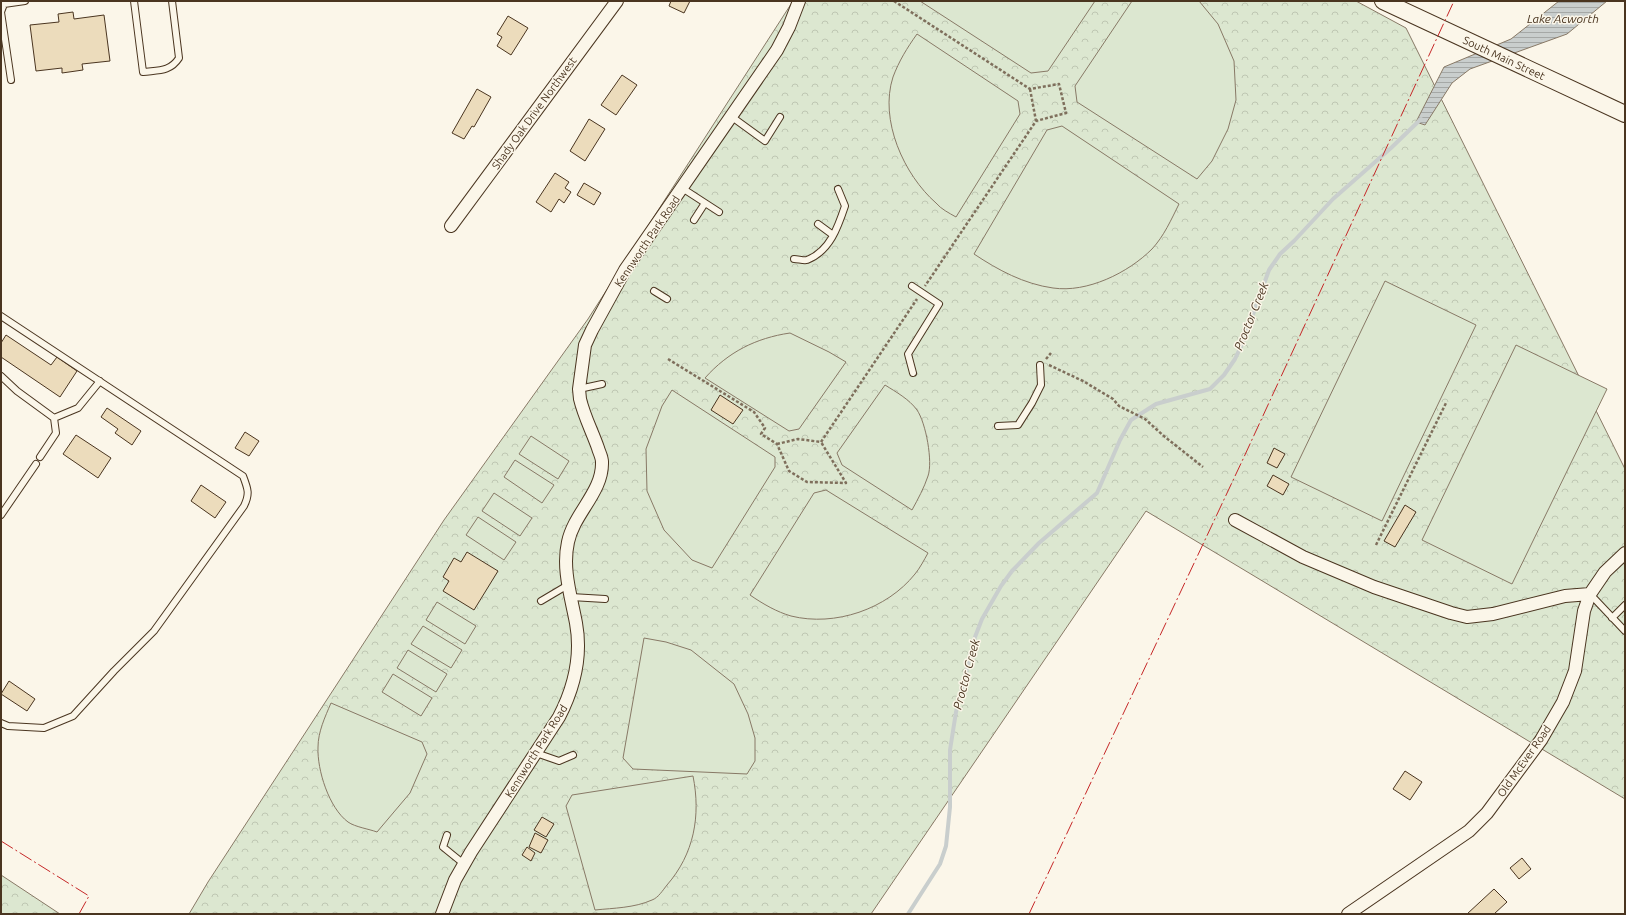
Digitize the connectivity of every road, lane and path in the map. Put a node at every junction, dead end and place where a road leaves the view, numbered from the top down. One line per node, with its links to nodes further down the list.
1 (25, 1): 8 (lane)
2 (134, 1): 3 (lane)
3 (172, 1)
4 (617, 1): 20 (street, Shady Oak Drive Northwest)
5 (798, 1): 11 (street, Kennworth Park Road)
6 (894, 1): 9 (path)
7 (1386, 2): 10 (main road, South Main Street)
8 (11, 80)
9 (1030, 89): 13 (path); 13 (path)
10 (1625, 114)
11 (732, 117): 12 (lane); 14 (street, Kennworth Park Road)
12 (780, 117)
13 (1036, 121): 25 (path)
14 (682, 188): 16 (lane); 35 (street, Kennworth Park Road)
15 (838, 189): 21 (lane)
16 (705, 202): 17 (lane); 18 (lane)
17 (719, 212)
18 (694, 220)
19 (818, 224): 21 (lane)
20 (451, 226)
21 (834, 234): 22 (lane)
22 (794, 259)
23 (912, 286): 25 (lane)
24 (654, 291): 26 (lane)
25 (922, 292): 31 (lane); 39 (path)
26 (667, 299)
27 (1, 316): 33 (lane)
28 (1051, 353): 43 (path)
29 (668, 359): 40 (path)
30 (1040, 365): 38 (lane)
31 (913, 373)
32 (1, 376): 37 (lane)
33 (100, 381): 37 (lane); 55 (lane)
34 (602, 384): 35 (lane)
35 (579, 389): 48 (street, Kennworth Park Road)
36 (1446, 403): 46 (path)
37 (54, 418): 41 (lane)
38 (998, 426)
39 (821, 442): 40 (path); 40 (path)
40 (777, 444)
41 (40, 457)
42 (36, 464): 44 (lane)
43 (1203, 467)
44 (1, 515)
45 (1235, 520): 49 (street)
46 (1376, 546)
47 (1625, 553): 49 (street, Old McEver Road)
48 (570, 591): 50 (lane); 51 (lane); 56 (street, Kennworth Park Road)
49 (1590, 594): 53 (lane); 61 (street, Old McEver Road)
50 (605, 599)
51 (541, 600)
52 (1625, 605): 53 (lane)
53 (1612, 618): 54 (lane)
54 (1625, 631)
55 (1, 723)
56 (536, 753): 57 (lane); 59 (street, Kennworth Park Road)
57 (573, 755)
58 (447, 835): 59 (lane)
59 (464, 864): 60 (street, Kennworth Park Road)
60 (442, 914)
61 (1348, 914)

